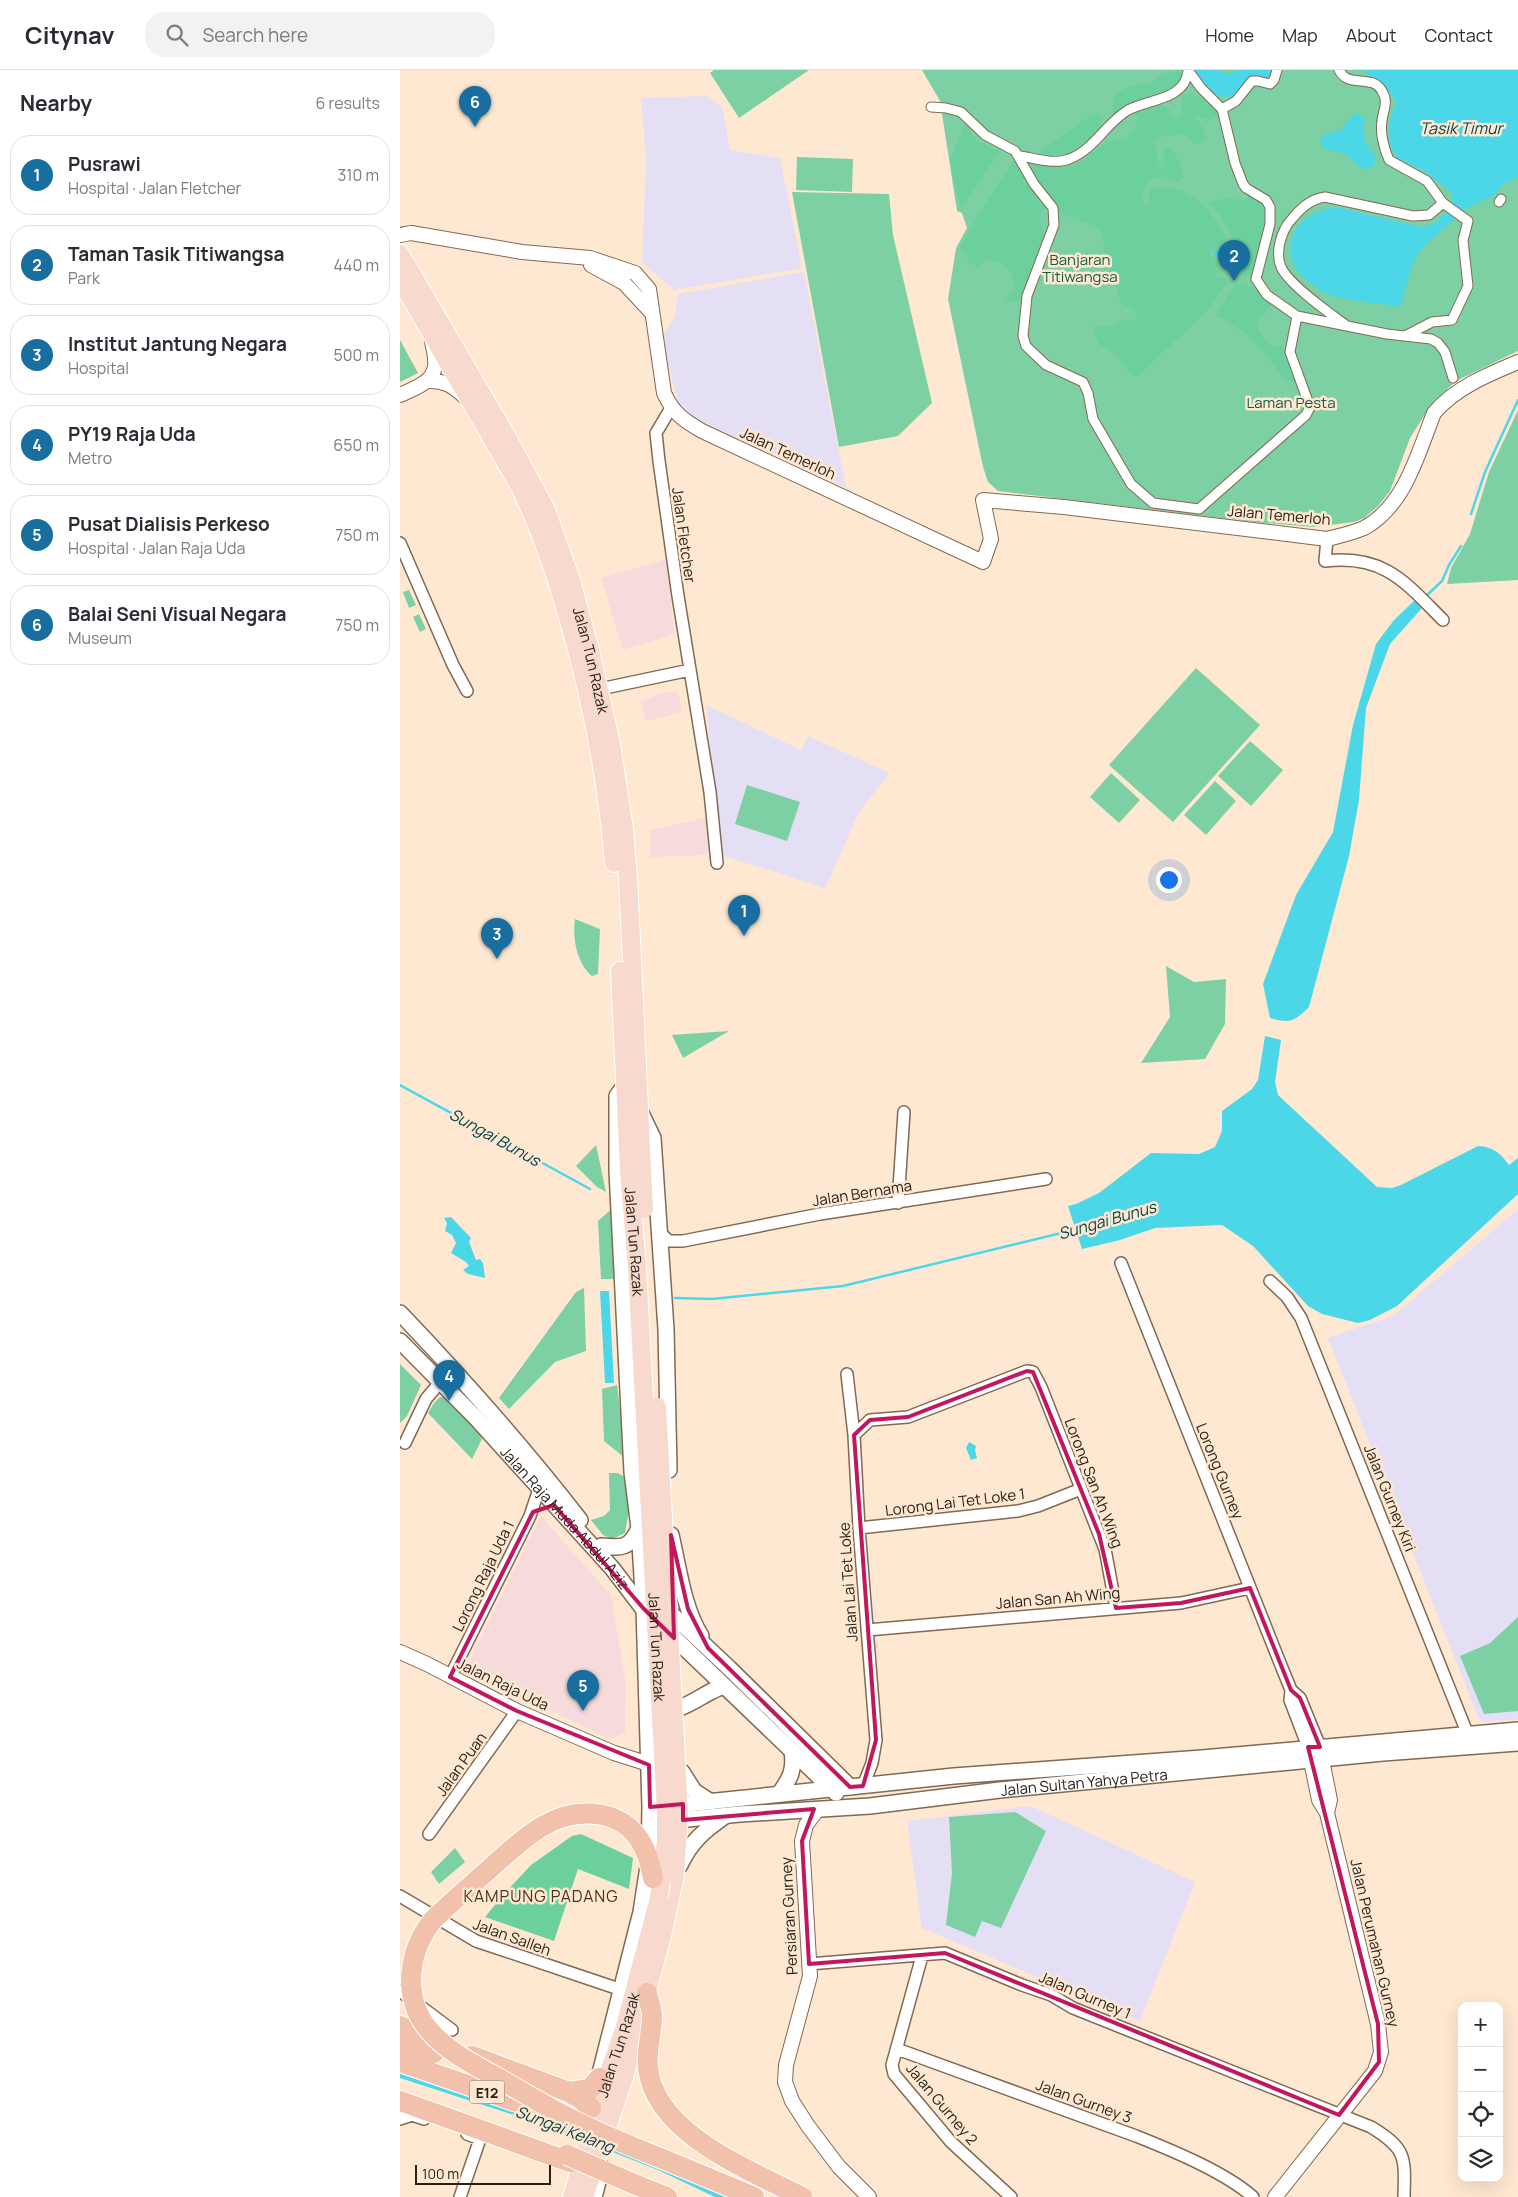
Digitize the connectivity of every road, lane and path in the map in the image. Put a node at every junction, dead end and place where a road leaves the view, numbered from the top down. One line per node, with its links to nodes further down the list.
1 (1278, 70): 5 (street)
2 (1188, 71): 5 (street); 6 (street)
3 (1343, 72): 7 (street)
4 (931, 107): 6 (street)
5 (1222, 109): 11 (street)
6 (1020, 156): 11 (street)
7 (1443, 203): 12 (street); 14 (street)
8 (400, 235): 20 (street, Jalan Temerloh)
9 (400, 254): 25 (main road, Jalan Tun Razak)
10 (400, 279): 13 (main road, Jalan Tun Razak)
11 (1298, 316): 12 (street)
12 (1347, 326): 14 (street)
13 (433, 336): 17 (street); 19 (main road, Jalan Tun Razak)
14 (1405, 336): 16 (street)
15 (1518, 362): 21 (street, Jalan Temerloh)
16 (1453, 378)
17 (428, 381): 18 (street); 19 (street)
18 (400, 395)
19 (476, 408): 28 (main road, Jalan Tun Razak)
20 (671, 408): 21 (street, Jalan Temerloh); 24 (street, Jalan Fletcher)
21 (1327, 538): 23 (street)
22 (400, 543): 26 (street)
23 (1443, 620)
24 (690, 670): 25 (street); 27 (street, Jalan Fletcher)
25 (600, 689): 29 (main road, Jalan Tun Razak)
26 (467, 691)
27 (717, 863)
28 (625, 1085): 31 (main road, Jalan Tun Razak); 45 (main road, Jalan Tun Razak)
29 (639, 1108): 31 (main road, Jalan Tun Razak); 34 (main road, Jalan Tun Razak)
30 (904, 1112): 33 (street)
31 (636, 1170): 89 (main road, Jalan Tun Razak, bridge); 94 (main road, Jalan Tun Razak, bridge)
32 (1046, 1179): 33 (street, Jalan Bernama)
33 (898, 1203): 35 (street, Jalan Bernama)
34 (658, 1231): 35 (street); 36 (main road, Jalan Tun Razak)
35 (683, 1241): 36 (street, Jalan Bernama)
36 (660, 1256): 46 (main road, Jalan Tun Razak)
37 (1121, 1263): 56 (street, Lorong Gurney)
38 (1270, 1280): 69 (street, Jalan Gurney Kiri)
39 (400, 1313): 47 (main road, Jalan Raja Muda Abdul Aziz)
40 (400, 1341): 42 (main road, Jalan Raja Muda Abdul Aziz)
41 (847, 1374): 43 (street, Jalan Lai Tet Loke)
42 (441, 1381): 44 (street); 47 (main road, Jalan Raja Muda Abdul Aziz)
43 (854, 1435): 48 (street, Lorong San Ah Wing); 52 (street, Jalan Lai Tet Loke)
44 (405, 1443)
45 (632, 1454): 46 (main road); 51 (main road, Jalan Tun Razak)
46 (668, 1462): 53 (main road, Jalan Tun Razak)
47 (544, 1485): 49 (main road, Jalan Raja Muda Abdul Aziz); 50 (street, Lorong Raja Uda 1); 54 (main road, Jalan Raja Muda Abdul Aziz)
48 (1081, 1489): 52 (street, Lorong Lai Tet Loke 1); 57 (street, Lorong San Ah Wing)
49 (554, 1505): 50 (street); 58 (main road, Jalan Raja Muda Abdul Aziz)
50 (530, 1516): 64 (street, Lorong Raja Uda 1)
51 (639, 1528): 54 (main road); 55 (main road, Jalan Tun Razak)
52 (859, 1528): 60 (street, Jalan Lai Tet Loke)
53 (671, 1535): 59 (main road, Jalan Tun Razak); 62 (main road)
54 (601, 1546): 55 (main road, Jalan Raja Muda Abdul Aziz)
55 (643, 1588): 58 (main road, Jalan Tun Razak); 59 (main road, Jalan Raja Muda Abdul Aziz)
56 (1250, 1588): 57 (street, Jalan San Ah Wing); 72 (street, Lorong Gurney)
57 (1116, 1608): 60 (street, Jalan San Ah Wing)
58 (644, 1609): 61 (main road, Jalan Raja Muda Abdul Aziz); 73 (main road, Jalan Tun Razak)
59 (674, 1616): 61 (main road, Jalan Tun Razak); 62 (main road, Jalan Raja Muda Abdul Aziz)
60 (867, 1630): 75 (street, Jalan Lai Tet Loke)
61 (676, 1639): 65 (main road, Jalan Raja Muda Abdul Aziz); 66 (main road, Jalan Tun Razak)
62 (708, 1648): 75 (main road, Jalan Raja Muda Abdul Aziz)
63 (400, 1652): 64 (street, Jalan Raja Uda)
64 (450, 1677): 67 (street, Jalan Raja Uda)
65 (725, 1687): 66 (main road); 71 (main road, Jalan Raja Muda Abdul Aziz)
66 (679, 1708): 74 (main road, Jalan Tun Razak)
67 (517, 1711): 73 (street, Jalan Raja Uda); 85 (street, Jalan Puan)
68 (1518, 1730): 69 (main road, Jalan Sultan Yahya Petra)
69 (1468, 1735): 72 (main road, Jalan Sultan Yahya Petra)
70 (1518, 1743): 72 (main road, Jalan Sultan Yahya Petra)
71 (792, 1751): 76 (main road, Jalan Raja Muda Abdul Aziz); 77 (main road)
72 (1315, 1753): 75 (main road, Jalan Sultan Yahya Petra); 79 (main road, Jalan Sultan Yahya Petra); 106 (street, Jalan Perumahan Gurney)
73 (649, 1764): 83 (main road, Jalan Tun Razak)
74 (682, 1772): 78 (main road); 82 (main road, Jalan Tun Razak)
75 (856, 1786): 76 (main road, Jalan Sultan Yahya Petra)
76 (830, 1788): 77 (main road, Jalan Sultan Yahya Petra); 79 (main road, Jalan Raja Muda Abdul Aziz)
77 (779, 1794): 78 (main road, Jalan Sultan Yahya Petra)
78 (712, 1802): 82 (main road, Jalan Sultan Yahya Petra)
79 (870, 1806): 80 (main road, Jalan Sultan Yahya Petra)
80 (818, 1809): 81 (main road, Jalan Sultan Yahya Petra); 86 (street, Persiaran Gurney)
81 (787, 1811): 84 (main road, Jalan Sultan Yahya Petra); 86 (street, Persiaran Gurney)
82 (683, 1812): 83 (main road, Jalan Sultan Yahya Petra); 84 (main road, Jalan Sultan Yahya Petra); 87 (main road, Jalan Tun Razak)
83 (650, 1815): 92 (main road, Jalan Tun Razak)
84 (727, 1815): 87 (main road)
85 (429, 1834)
86 (802, 1841): 91 (street, Persiaran Gurney)
87 (680, 1865): 114 (main road, Jalan Tun Razak, bridge)
88 (400, 1896): 92 (street, Jalan Salleh)
89 (659, 1897): 108 (highway, bridge); 112 (main road, Jalan Tun Razak, bridge)
90 (922, 1956): 91 (street, Jalan Gurney 1); 98 (street, Jalan Gurney 2); 106 (street, Jalan Gurney 1)
91 (809, 1964): 118 (street, Persiaran Gurney)
92 (622, 1990): 101 (main road, Jalan Tun Razak)
93 (400, 1991): 96 (street)
94 (647, 1993): 113 (main road, Jalan Tun Razak, bridge); 117 (highway, bridge)
95 (400, 2026): 100 (highway, bridge)
96 (452, 2030)
97 (400, 2042): 100 (highway, bridge)
98 (896, 2049): 119 (street, Jalan Gurney 2); 120 (street, Jalan Gurney 3)
99 (400, 2062): 108 (highway, E12, bridge)
100 (509, 2071): 103 (highway)
101 (599, 2078): 103 (highway); 105 (main road, Jalan Tun Razak)
102 (400, 2088): 109 (highway, E12, bridge)
103 (569, 2092): 105 (highway)
104 (400, 2101): 109 (highway, bridge)
105 (591, 2108): 111 (main road, Jalan Tun Razak, bridge)
106 (1339, 2115): 121 (street, Jalan Perumahan Gurney); 122 (street, Jalan Gurney 1)
107 (400, 2119): 110 (street)
108 (574, 2121): 116 (highway, E12, bridge)
109 (634, 2184): 115 (highway, E12)
110 (460, 2197)
111 (566, 2197)
112 (572, 2197)
113 (584, 2197)
114 (594, 2197)
115 (667, 2197)
116 (754, 2197)
117 (802, 2197)
118 (869, 2197)
119 (1011, 2197)
120 (1253, 2197)
121 (1275, 2197)
122 (1404, 2197)

